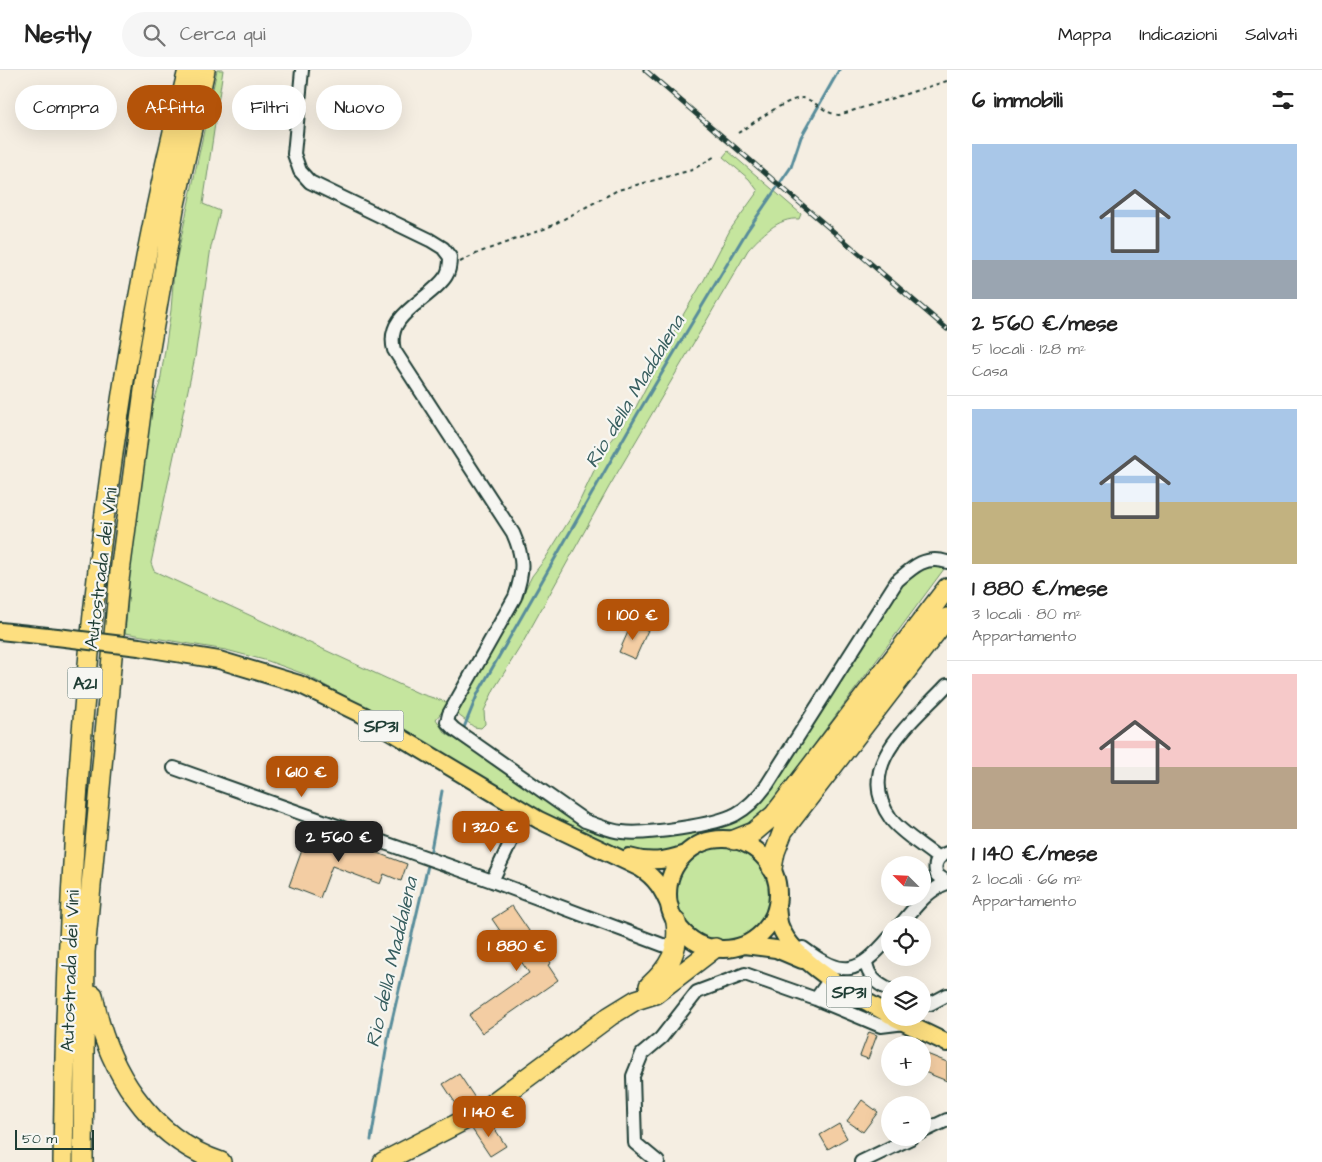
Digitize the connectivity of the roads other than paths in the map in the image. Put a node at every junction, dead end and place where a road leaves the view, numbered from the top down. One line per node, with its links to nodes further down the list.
1 (188, 70): 4 (highway, Autostrada dei Vini / A21)
2 (205, 70): 4 (highway, Autostrada dei Vini / A21)
3 (302, 70): 5 (street)
4 (166, 209): 31 (highway, Autostrada dei Vini / A21); 47 (highway, Autostrada dei Vini / A21)
5 (947, 562)
6 (944, 592): 12 (highway)
7 (947, 618): 16 (highway)
8 (0, 631): 11 (main road, SP31, bridge)
9 (947, 685): 15 (street)
10 (174, 768): 19 (street)
11 (525, 812): 13 (main road, SP31); 19 (street)
12 (734, 840): 14 (main road, SP31); 16 (main road, SP31)
13 (605, 850): 14 (main road, SP31); 24 (main road, SP31)
14 (685, 854): 24 (main road, SP31)
15 (943, 856): 17 (street)
16 (772, 868): 22 (main road, SP31)
17 (935, 871): 18 (street); 20 (street)
18 (931, 880)
19 (492, 881): 30 (street)
20 (947, 882): 21 (street)
21 (931, 892)
22 (777, 906): 26 (main road, SP31); 27 (main road)
23 (916, 906): 25 (street)
24 (673, 915): 29 (main road, SP31); 30 (highway)
25 (908, 916)
26 (785, 935): 32 (street); 33 (main road, SP31)
27 (744, 945): 29 (main road, SP31); 33 (main road, SP31)
28 (881, 946): 32 (street)
29 (715, 948): 38 (highway)
30 (676, 950): 38 (highway)
31 (85, 952): 48 (highway, Autostrada dei Vini / A21); 49 (highway)
32 (866, 962): 35 (street)
33 (811, 964): 34 (main road, SP31)
34 (830, 979): 37 (street); 40 (main road, SP31)
35 (881, 985)
36 (947, 995): 39 (street)
37 (816, 999): 41 (street); 51 (street)
38 (636, 1000): 50 (highway)
39 (931, 1003)
40 (881, 1010)
41 (881, 1026)
42 (912, 1026): 43 (main road)
43 (947, 1043)
44 (946, 1122): 45 (street)
45 (931, 1128)
46 (895, 1146): 52 (street)
47 (63, 1162)
48 (83, 1162)
49 (222, 1162)
50 (383, 1162)
51 (658, 1162)
52 (861, 1162)

